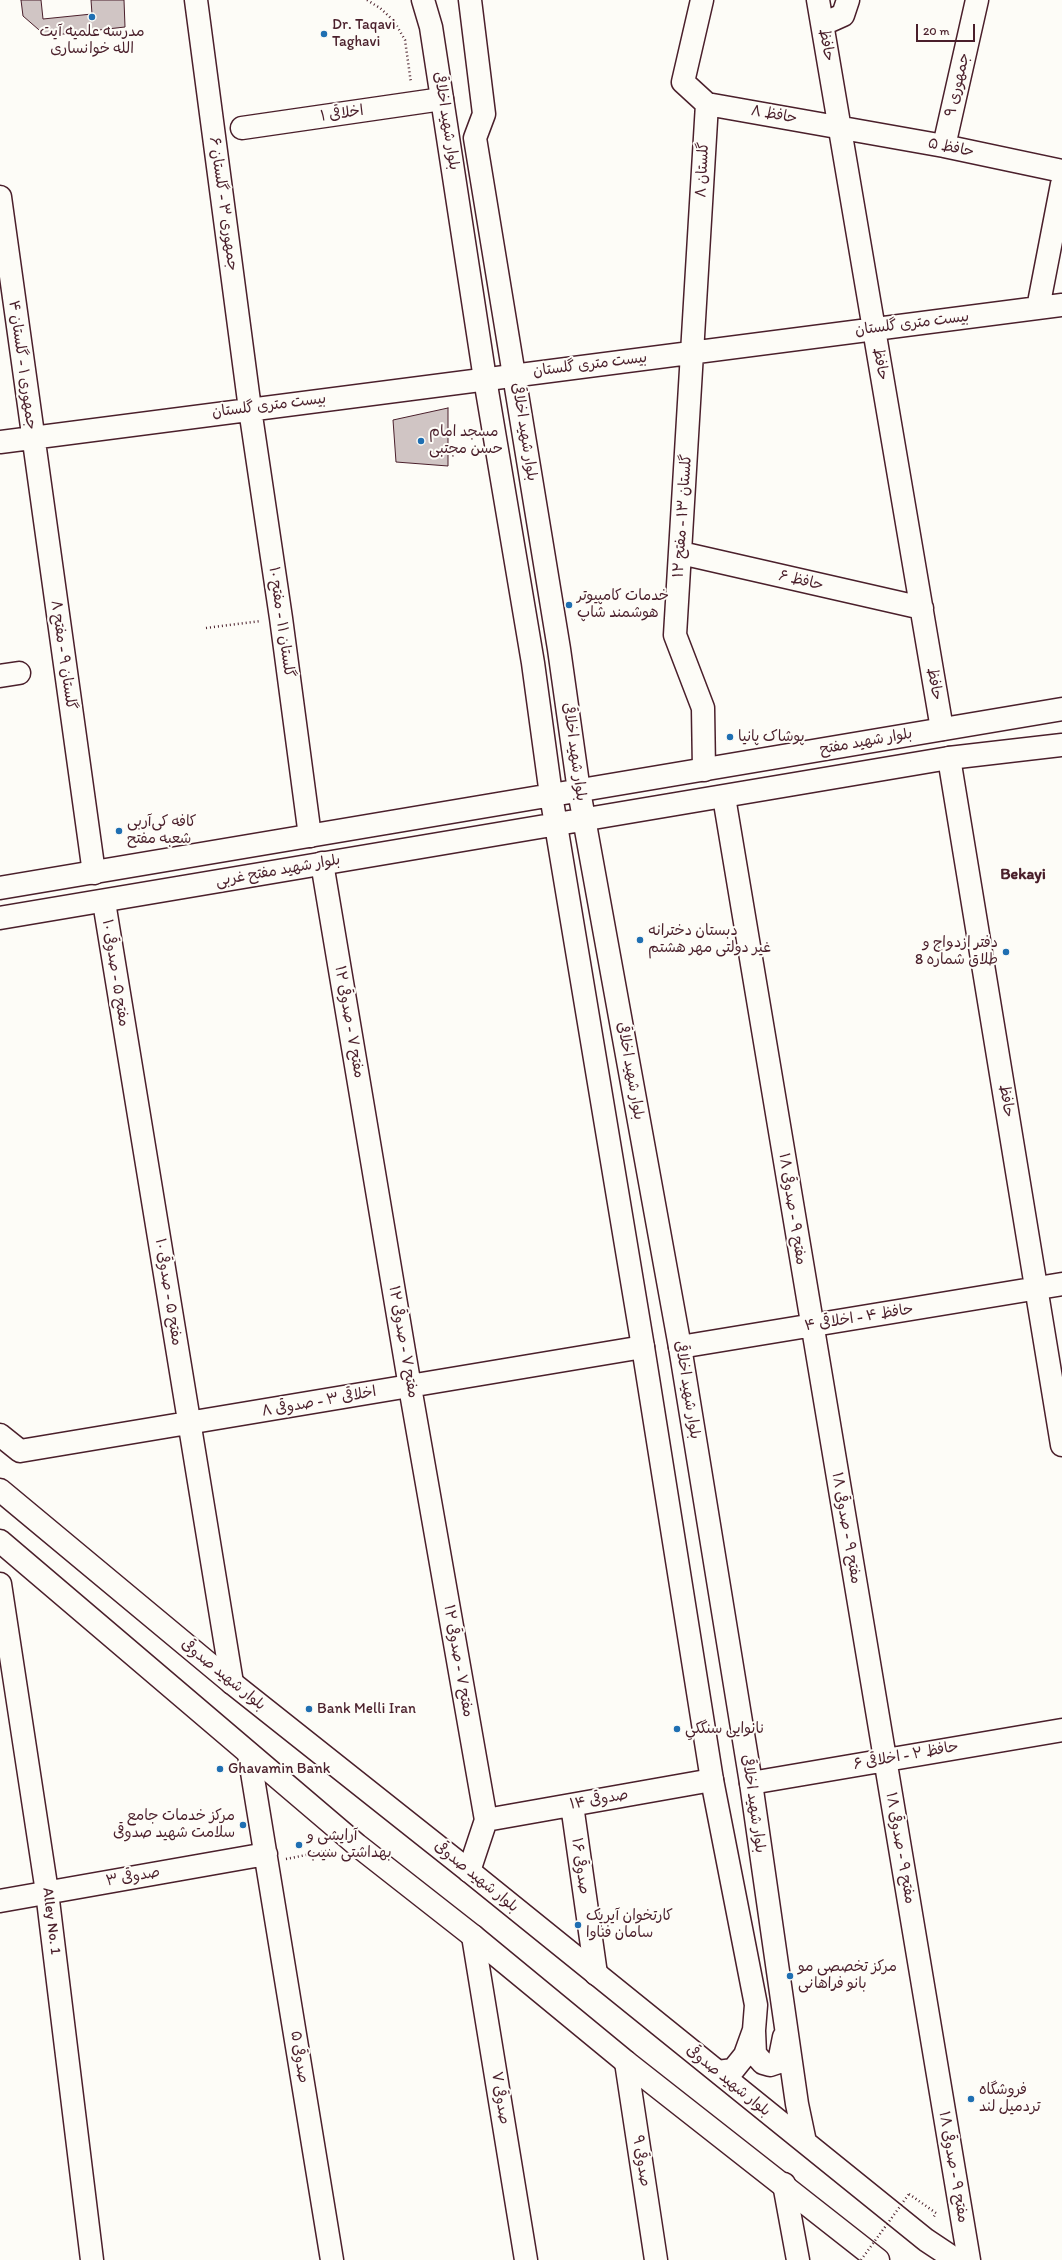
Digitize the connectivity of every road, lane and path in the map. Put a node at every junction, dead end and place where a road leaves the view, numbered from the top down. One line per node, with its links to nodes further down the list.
1 (196, 0): 25 (street, جمهوری ۳ - گلستان ۶)
2 (367, 0): 11 (path)
3 (423, 0): 10 (street, بلوار شهید اخلاقی)
4 (470, 0): 23 (street, بلوار شهید اخلاقی)
5 (702, 0): 12 (street)
6 (818, 0): 9 (street, حافظ)
7 (848, 0): 9 (street)
8 (977, 0): 15 (street, جمهوری ۹)
9 (822, 24): 13 (street, حافظ)
10 (442, 99): 11 (street, اخلاقی ۱); 24 (street, بلوار شهید اخلاقی)
11 (415, 103): 14 (street, اخلاقی ۱)
12 (707, 104): 13 (street, حافظ ۸); 22 (street, گلستان ۸)
13 (840, 127): 15 (street, حافظ ۵); 21 (street, حافظ)
14 (242, 128)
15 (944, 146): 16 (street, حافظ ۵)
16 (1062, 171)
17 (1062, 184): 20 (street)
18 (0, 197): 26 (street, جمهوری ۱ - گلستان ۴)
19 (1062, 305): 20 (street, بیست متری گلستان)
20 (1038, 308): 21 (street, بیست متری گلستان)
21 (874, 329): 22 (street, بیست متری گلستان); 29 (street, حافظ)
22 (693, 352): 23 (street, بیست متری گلستان); 28 (street, گلستان ۱۳ - مفتح ۱۲)
23 (515, 375): 24 (street, بیست متری گلستان); 38 (street, بلوار شهید اخلاقی)
24 (485, 378): 25 (street, بیست متری گلستان); 39 (street, بلوار شهید اخلاقی)
25 (250, 409): 26 (street, بیست متری گلستان); 30 (street, گلستان ۱۱ - مفتح ۱۰)
26 (32, 438): 27 (street, بیست متری گلستان); 48 (street, گلستان ۹ - مفتح ۸)
27 (0, 442)
28 (681, 553): 29 (street, حافظ ۶); 36 (street, گلستان ۱۳ - مفتح ۱۲)
29 (922, 608): 33 (street, حافظ)
30 (281, 618): 31 (path); 46 (street, گلستان ۱۱ - مفتح ۱۰)
31 (206, 628)
32 (1062, 709): 33 (street, بلوار شهید مفتح)
33 (942, 729): 36 (street, بلوار شهید مفتح)
34 (1062, 745): 35 (street, بلوار شهید مفتح)
35 (949, 758): 40 (street, بلوار شهید مفتح); 53 (street, حافظ)
36 (704, 770): 37 (street, بلوار شهید مفتح)
37 (620, 784): 38 (street, بلوار شهید مفتح); 42 (street)
38 (579, 791): 39 (street, بلوار شهید مفتح); 43 (street, بلوار شهید اخلاقی)
39 (551, 795): 41 (street, بلوار شهید مفتح غربی); 44 (street, بلوار شهید اخلاقی)
40 (724, 796): 42 (street, بلوار شهید مفتح); 54 (street, مفتح ۹ - صدوقی ۱۸)
41 (510, 802): 45 (street); 46 (street, بلوار شهید مفتح غربی)
42 (626, 812): 43 (street, بلوار شهید مفتح)
43 (584, 819): 44 (street, بلوار شهید مفتح); 55 (street, بلوار شهید اخلاقی)
44 (557, 824): 45 (street, بلوار شهید مفتح غربی); 56 (street, بلوار شهید اخلاقی)
45 (514, 831): 47 (street, بلوار شهید مفتح غربی)
46 (310, 836): 48 (street, بلوار شهید مفتح غربی)
47 (322, 863): 50 (street, بلوار شهید مفتح غربی); 57 (street, مفتح ۷ - صدوقی ۱۲)
48 (94, 873): 49 (street, بلوار شهید مفتح غربی)
49 (0, 888)
50 (104, 902): 51 (street, بلوار شهید مفتح غربی); 58 (street, مفتح ۵ - صدوقی ۱۰)
51 (0, 918)
52 (1062, 1284): 53 (street, حافظ ۴ - اخلاقی ۴)
53 (1037, 1289): 54 (street, حافظ ۴ - اخلاقی ۴); 60 (street, حافظ)
54 (812, 1326): 55 (street, حافظ ۴ - اخلاقی ۴); 67 (street, مفتح ۹ - صدوقی ۱۸)
55 (680, 1347): 69 (street, بلوار شهید اخلاقی)
56 (643, 1348): 57 (street, اخلاقی ۳ - صدوقی ۸); 68 (street, بلوار شهید اخلاقی)
57 (410, 1387): 58 (street, اخلاقی ۳ - صدوقی ۸); 71 (street, مفتح ۷ - صدوقی ۱۲)
58 (189, 1424): 59 (street, اخلاقی ۳ - صدوقی ۸); 64 (street, مفتح ۵ - صدوقی ۱۰)
59 (0, 1435)
60 (1062, 1445)
61 (0, 1490): 64 (street, بلوار شهید صدوقی)
62 (0, 1541): 66 (street)
63 (0, 1584): 75 (street, Alley No. 1)
64 (232, 1683): 74 (street, بلوار شهید صدوقی)
65 (1062, 1730): 67 (street, حافظ ۲ - اخلاقی ۶)
66 (249, 1754): 72 (street); 73 (street, صدوقی ۵)
67 (885, 1760): 69 (street, حافظ ۲ - اخلاقی ۶); 94 (street, مفتح ۹ - صدوقی ۱۸)
68 (712, 1780): 70 (street, صدوقی ۱۴); 80 (street, بلوار شهید اخلاقی)
69 (751, 1783): 79 (street, بلوار شهید اخلاقی)
70 (572, 1805): 71 (street, صدوقی ۱۴); 78 (street, صدوقی ۱۶)
71 (486, 1820): 74 (street)
72 (356, 1845): 73 (path); 77 (street)
73 (267, 1859): 75 (street, صدوقی ۳); 87 (street, صدوقی ۵)
74 (469, 1871): 78 (street, بلوار شهید صدوقی)
75 (47, 1892): 76 (street, صدوقی ۳); 86 (street, Alley No. 1)
76 (0, 1900)
77 (473, 1936): 81 (street); 88 (street, صدوقی ۷)
78 (596, 1974): 82 (street, بلوار شهید صدوقی)
79 (785, 2027): 80 (street); 83 (street, بلوار شهید اخلاقی)
80 (754, 2030): 82 (street, بلوار شهید اخلاقی)
81 (626, 2062): 84 (street); 89 (street, صدوقی ۹)
82 (718, 2072): 83 (street, بلوار شهید صدوقی)
83 (805, 2142): 93 (street, بلوار شهید صدوقی)
84 (784, 2184): 90 (street); 92 (street)
85 (936, 2214): 91 (path, bridge)
86 (92, 2260)
87 (332, 2260)
88 (526, 2260)
89 (656, 2260)
90 (798, 2260)
91 (861, 2260)
92 (878, 2260)
93 (956, 2260)
94 (969, 2260)

